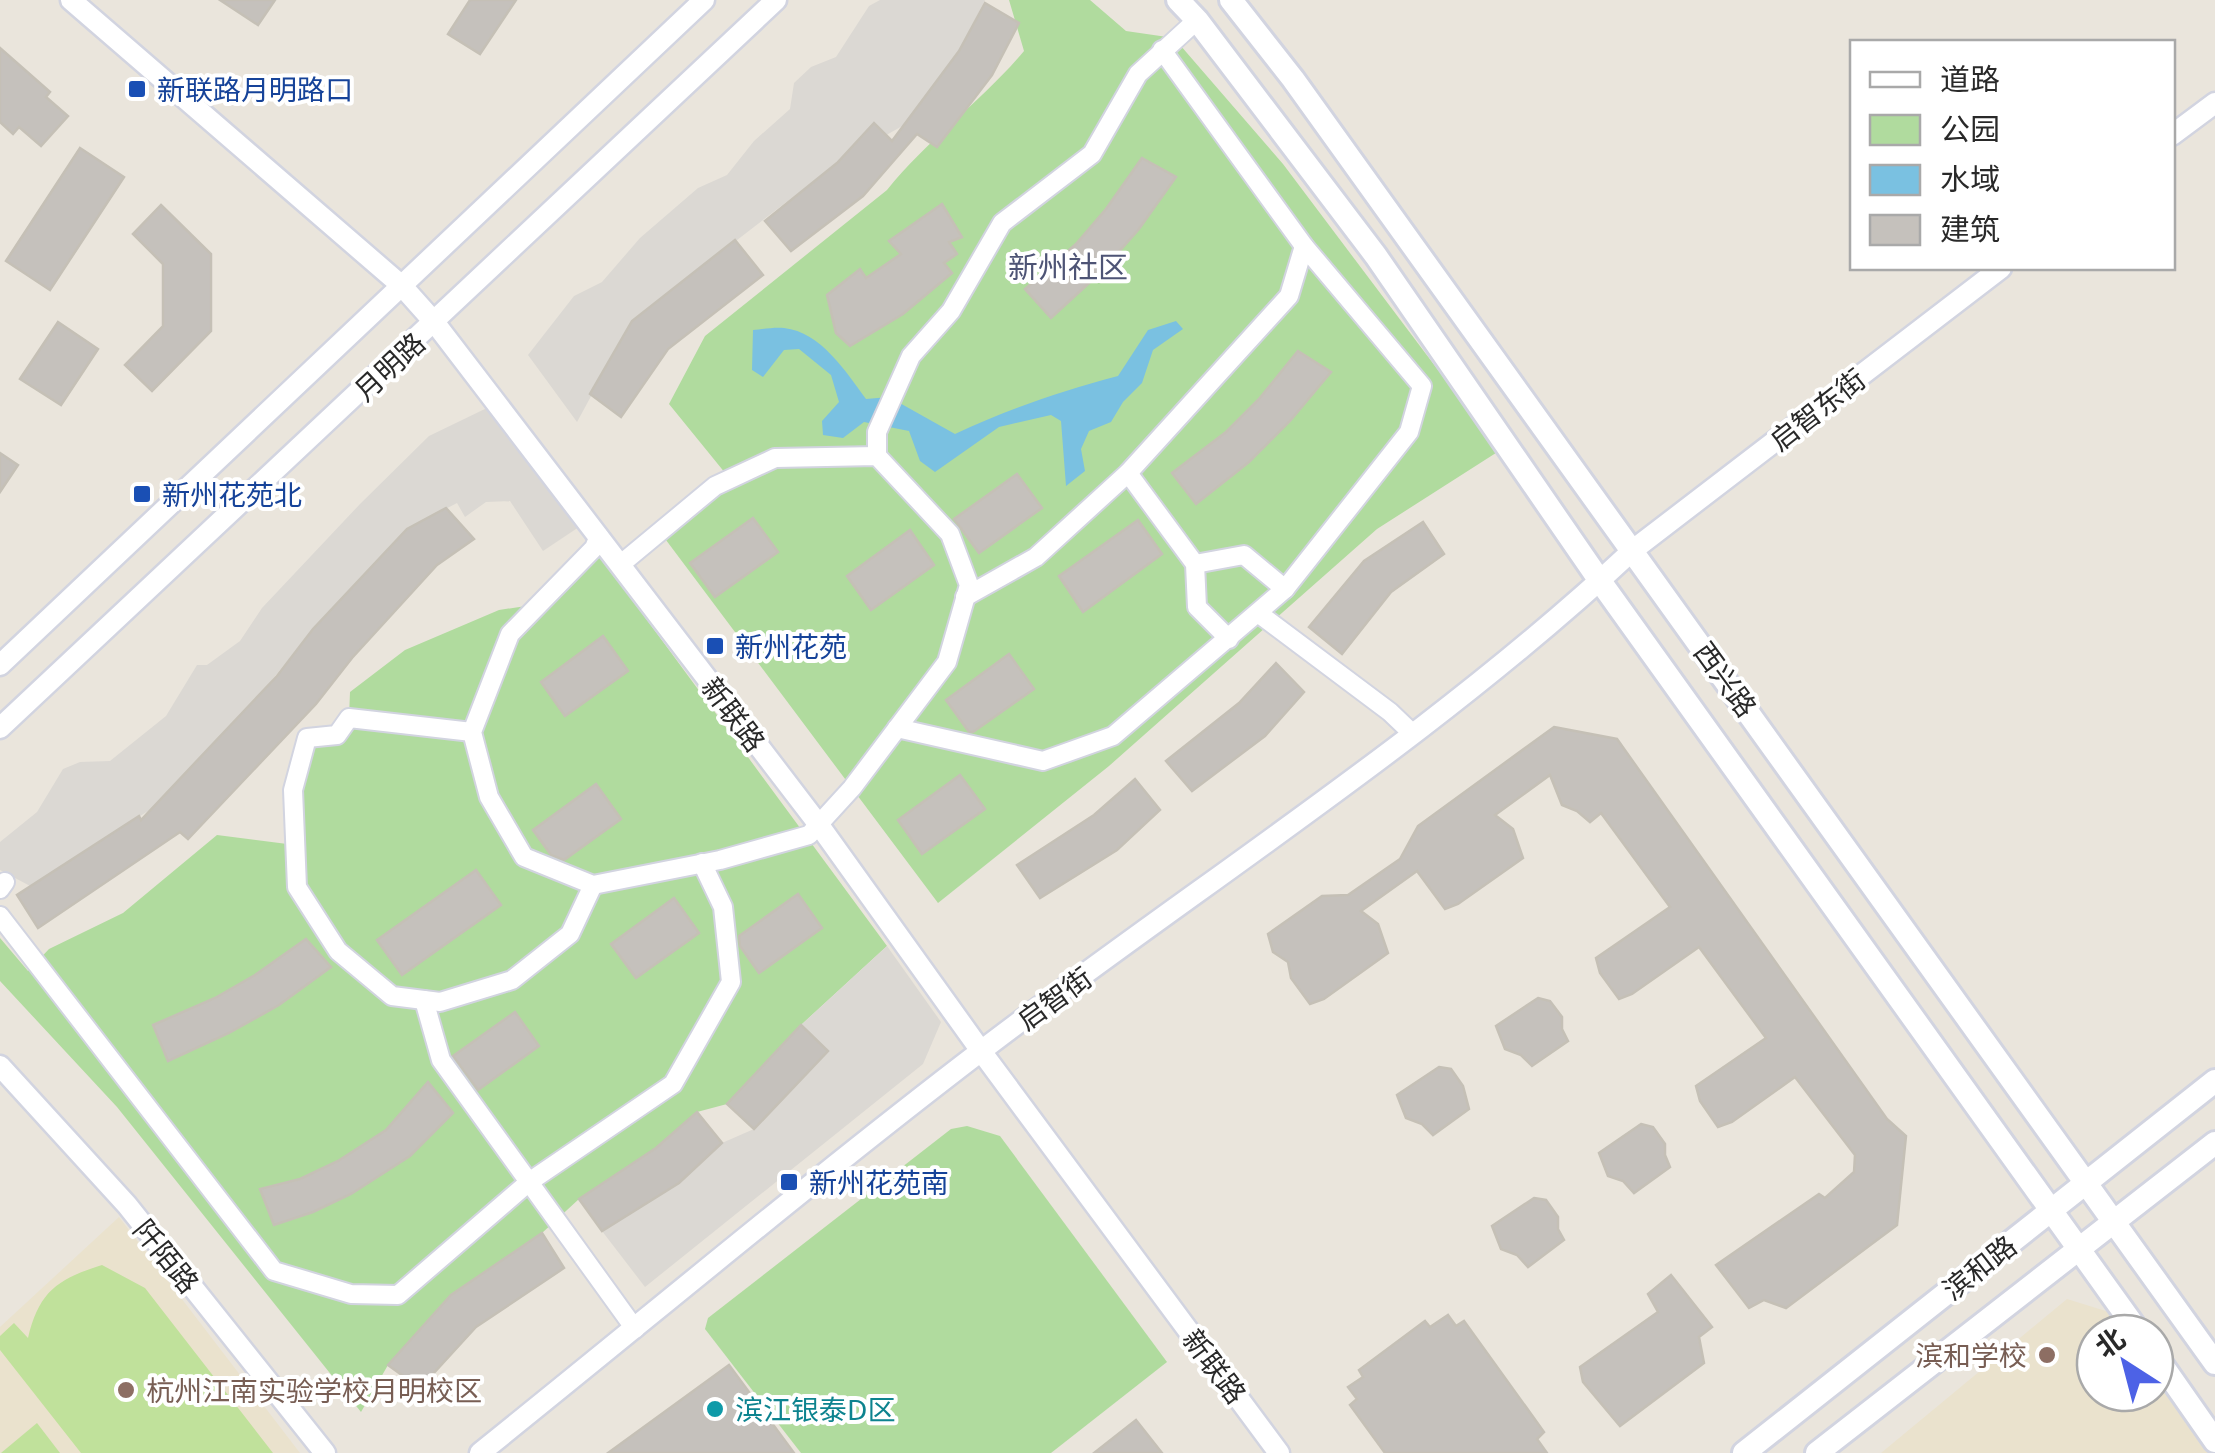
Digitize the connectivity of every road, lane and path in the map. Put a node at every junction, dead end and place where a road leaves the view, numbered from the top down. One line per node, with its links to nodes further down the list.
1 (71, 0): 12 (street, 新联路)
2 (704, 0): 12 (street, 月明路)
3 (776, 0): 13 (street, 月明路)
4 (1178, 0): 6 (main road, 西兴路)
5 (1230, 0): 17 (main road, 西兴路)
6 (1197, 20): 7 (street); 20 (main road, 西兴路)
7 (1162, 50): 10 (street); 14 (street)
8 (2215, 102): 9 (street)
9 (2175, 133)
10 (1304, 246): 15 (street); 21 (street)
11 (1997, 270): 17 (street, 启智东街)
12 (402, 286): 13 (street, 新联路); 25 (street, 月明路)
13 (435, 323): 16 (street, 新联路); 26 (street, 月明路)
14 (877, 456): 18 (street); 22 (street)
15 (1128, 473): 19 (street); 22 (street)
16 (600, 536): 18 (street, 新联路); 28 (street)
17 (1634, 550): 20 (street, 启智街); 39 (main road, 西兴路)
18 (620, 564): 30 (street, 新联路)
19 (1195, 564): 21 (street); 24 (street)
20 (1600, 581): 29 (street, 启智街); 41 (main road, 西兴路)
21 (1285, 589): 23 (street)
22 (965, 597): 27 (street)
23 (1258, 613): 24 (street); 29 (street)
24 (1229, 639): 27 (street)
25 (0, 665)
26 (0, 728)
27 (898, 728): 30 (street)
28 (472, 732): 32 (street); 34 (street)
29 (1413, 734): 35 (street, 启智街)
30 (819, 825): 31 (street); 35 (street, 新联路)
31 (702, 863): 32 (street); 40 (street)
32 (593, 885): 34 (street)
33 (0, 916): 40 (street)
34 (424, 1000): 40 (street)
35 (981, 1051): 45 (street, 启智街); 51 (street, 新联路)
36 (0, 1066): 49 (street, 阡陌路)
37 (2215, 1081): 39 (main road, 滨和路)
38 (2215, 1144): 42 (main road, 滨和路)
39 (2086, 1181): 41 (main road, 滨和路); 42 (main road, 西兴路)
40 (529, 1182): 45 (street)
41 (2050, 1210): 43 (main road, 西兴路); 52 (main road, 滨和路)
42 (2115, 1221): 43 (main road, 滨和路); 46 (main road, 西兴路)
43 (2079, 1248): 44 (main road, 西兴路); 53 (main road, 滨和路)
44 (2125, 1313)
45 (635, 1328): 50 (street, 启智街)
46 (2215, 1363)
47 (2175, 1383): 48 (main road)
48 (2215, 1440)
49 (325, 1453)
50 (480, 1453)
51 (1280, 1453)
52 (1744, 1453)
53 (1817, 1453)

